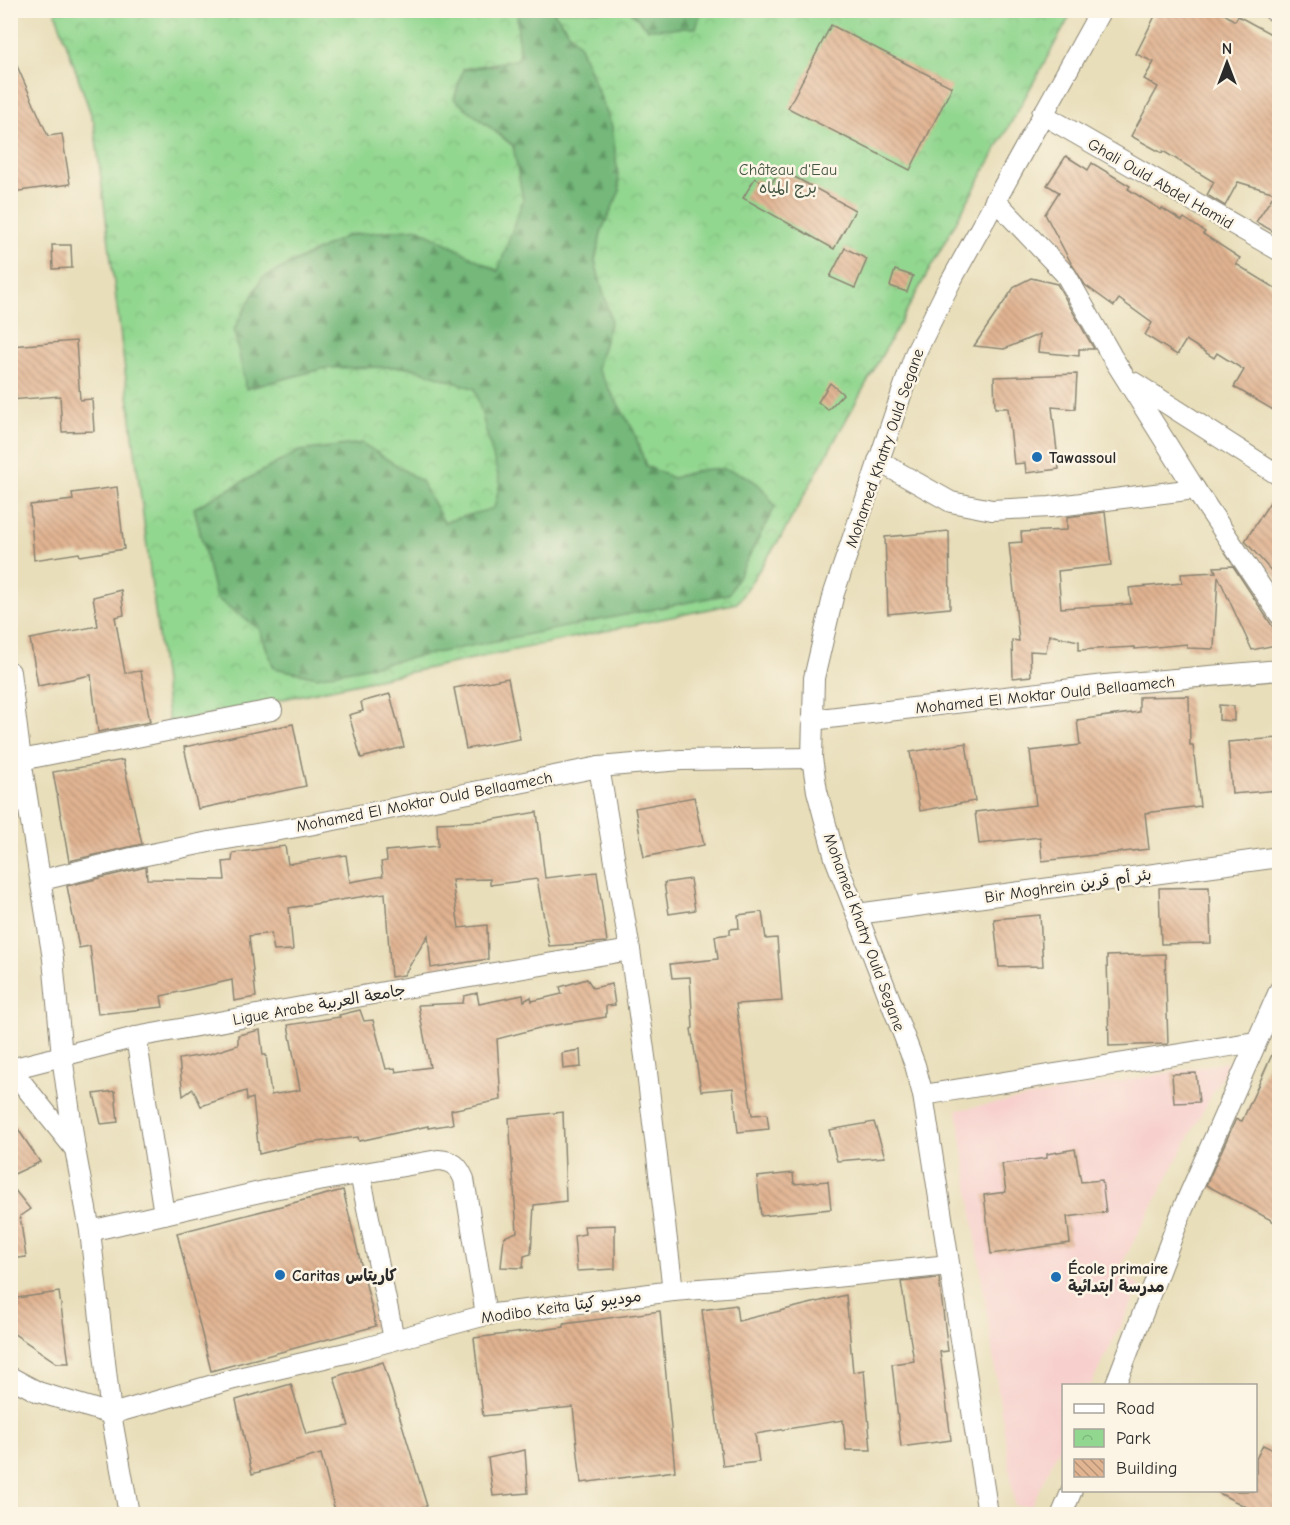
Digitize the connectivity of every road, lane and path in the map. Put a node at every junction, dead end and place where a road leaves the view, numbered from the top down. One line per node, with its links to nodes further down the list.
1 (1101, 10): 4 (street, Mohamed Khatry Ould Segane)
2 (1273, 10): 3 (street)
3 (1280, 14)
4 (1042, 114): 5 (street, Mohamed Khatry Ould Segane); 6 (street, Ghali Ould Abdel Hamid)
5 (995, 200): 7 (street); 8 (street, Mohamed Khatry Ould Segane)
6 (1280, 251)
7 (1128, 378): 9 (street); 10 (street)
8 (878, 461): 10 (street); 15 (street, Mohamed Khatry Ould Segane)
9 (1280, 476)
10 (1195, 489): 11 (street)
11 (1280, 615)
12 (1280, 670): 15 (street, Mohamed El Moktar Ould Bellaamech)
13 (10, 672): 17 (street)
14 (272, 710): 17 (street)
15 (812, 720): 16 (street, Mohamed Khatry Ould Segane)
16 (812, 758): 18 (street, Mohamed El Moktar Ould Bellaamech); 22 (street, Mohamed Khatry Ould Segane)
17 (21, 760): 19 (street)
18 (599, 767): 21 (street, Mohamed El Moktar Ould Bellaamech); 23 (street)
19 (20, 801): 21 (street)
20 (1280, 857): 22 (street, Bir Moghrein بئر أم قرين)
21 (42, 880): 28 (street)
22 (857, 914): 30 (street, Mohamed Khatry Ould Segane)
23 (630, 950): 26 (street, Ligue Arabe جامعة العربية); 36 (street)
24 (1280, 989): 25 (street)
25 (1272, 1028): 27 (street)
26 (136, 1037): 28 (street, Ligue Arabe جامعة العربية); 33 (street)
27 (1255, 1042): 30 (street); 40 (street)
28 (62, 1056): 29 (street, Ligue Arabe جامعة العربية); 31 (street)
29 (11, 1069): 31 (street)
30 (923, 1095): 35 (street, Mohamed Khatry Ould Segane)
31 (75, 1149): 34 (street)
32 (360, 1174): 33 (street); 37 (street); 38 (street)
33 (164, 1214): 34 (street)
34 (90, 1231): 41 (street)
35 (949, 1264): 36 (street, Modibo Keita موديبو كيتا); 44 (street, Mohamed Khatry Ould Segane)
36 (673, 1291): 37 (street, Modibo Keita موديبو كيتا)
37 (486, 1315): 38 (street, Modibo Keita موديبو كيتا)
38 (394, 1339): 41 (street, Modibo Keita موديبو كيتا)
39 (10, 1377): 41 (street)
40 (1116, 1384)
41 (111, 1414): 43 (street)
42 (1072, 1492): 45 (street)
43 (129, 1515)
44 (988, 1515)
45 (1062, 1515)

